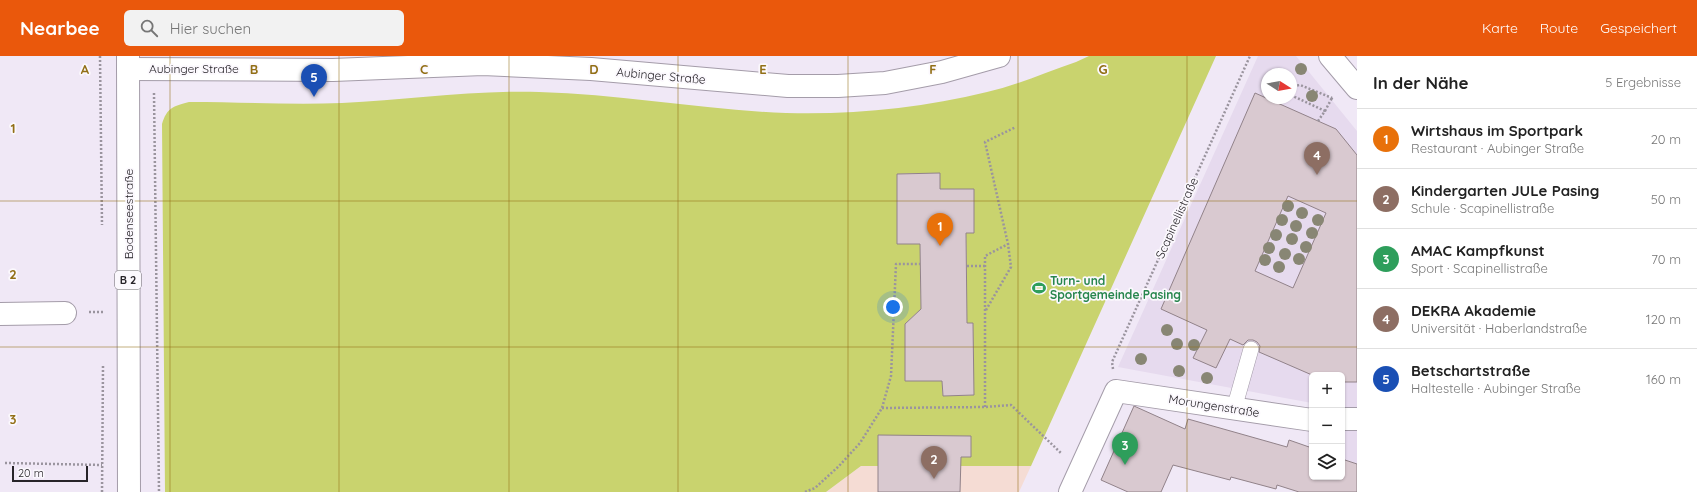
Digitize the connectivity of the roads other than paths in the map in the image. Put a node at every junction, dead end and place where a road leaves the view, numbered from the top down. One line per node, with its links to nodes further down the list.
1 (999, 56): 3 (main road, Aubinger Straße)
2 (1330, 56): 4 (main road)
3 (128, 62): 12 (main road, Bodenseestraße / B 2)
4 (1354, 84)
5 (65, 313): 6 (main road)
6 (0, 314)
7 (1251, 349): 8 (lane)
8 (1234, 408): 11 (main road, Morungenstraße); 13 (main road, Morungenstraße)
9 (1345, 419): 10 (main road)
10 (1357, 419)
11 (1309, 420)
12 (129, 492)
13 (1070, 492)

